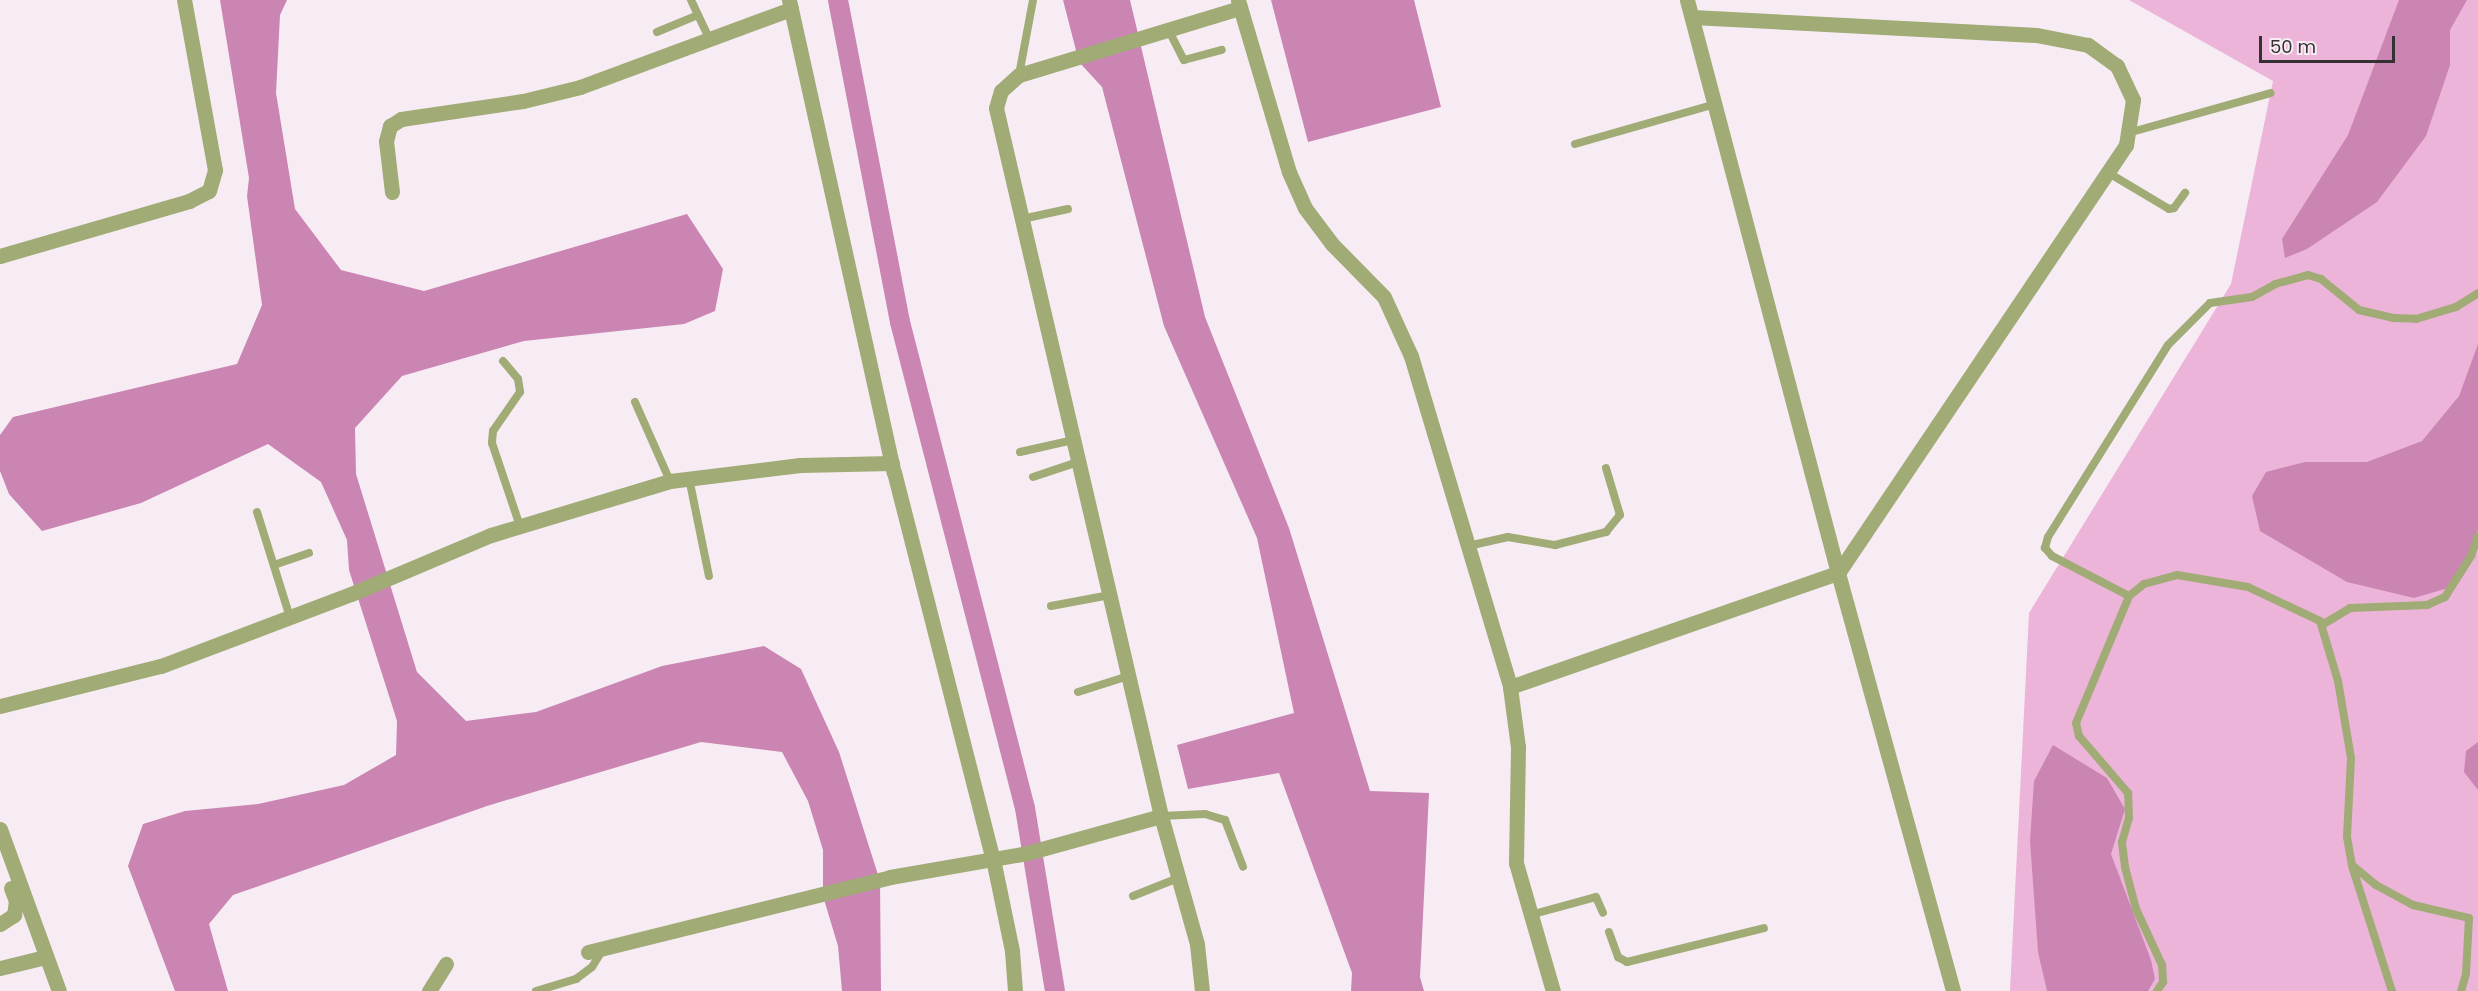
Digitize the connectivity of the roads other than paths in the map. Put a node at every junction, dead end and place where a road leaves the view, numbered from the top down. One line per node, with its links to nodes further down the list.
1 (184, 0): 23 (street)
2 (691, 0): 7 (lane)
3 (1033, 0): 13 (lane)
4 (1687, 0): 8 (street)
5 (790, 4): 11 (street); 30 (street)
6 (1239, 4): 9 (street); 38 (street)
7 (698, 15): 10 (lane); 11 (lane)
8 (1692, 16): 15 (street); 16 (street)
9 (1168, 29): 12 (lane); 13 (street)
10 (657, 32)
11 (709, 38): 19 (street)
12 (1222, 51)
13 (1019, 75): 22 (street)
14 (2271, 93): 16 (lane)
15 (1715, 104): 17 (lane); 41 (street)
16 (2128, 133): 18 (street)
17 (1575, 144)
18 (2107, 172): 20 (lane); 41 (street)
19 (392, 192)
20 (2185, 193)
21 (1068, 209): 22 (lane)
22 (1022, 219): 27 (street)
23 (0, 256)
24 (2478, 293): 44 (lane)
25 (503, 361): 36 (lane)
26 (635, 402): 34 (lane)
27 (1073, 440): 28 (lane); 29 (street)
28 (1020, 452)
29 (1078, 462): 32 (lane); 43 (street)
30 (892, 463): 33 (street); 55 (street)
31 (1606, 468): 38 (lane)
32 (1033, 477)
33 (689, 478): 34 (street); 42 (lane)
34 (670, 480): 36 (street)
35 (257, 512): 40 (lane)
36 (520, 526): 46 (street)
37 (2478, 536): 47 (lane)
38 (1468, 546): 49 (street)
39 (309, 553): 40 (lane)
40 (274, 565): 46 (lane)
41 (1838, 573): 49 (street); 76 (street)
42 (709, 576)
43 (1110, 595): 45 (lane); 48 (street)
44 (2129, 596): 47 (lane); 77 (lane)
45 (1051, 606)
46 (290, 617): 51 (street)
47 (2322, 625): 56 (lane)
48 (1128, 676): 50 (lane); 52 (street)
49 (1510, 687): 61 (street)
50 (1078, 692)
51 (0, 706)
52 (1161, 816): 55 (street); 57 (lane); 58 (street)
53 (0, 829): 67 (street)
54 (0, 859): 62 (street)
55 (993, 859): 65 (street); 73 (street)
56 (2352, 865): 78 (lane); 79 (lane)
57 (1243, 867)
58 (1178, 878): 59 (lane); 74 (street)
59 (1133, 896)
60 (1603, 913): 61 (lane)
61 (1530, 915): 75 (street)
62 (0, 924)
63 (1764, 928): 64 (lane)
64 (1610, 932)
65 (604, 948): 66 (street); 72 (lane)
66 (588, 952)
67 (45, 957): 69 (street); 70 (street)
68 (446, 964): 71 (street)
69 (0, 968)
70 (59, 991)
71 (429, 991)
72 (536, 991)
73 (1015, 991)
74 (1202, 991)
75 (1553, 991)
76 (1953, 991)
77 (2157, 991)
78 (2392, 991)
79 (2461, 991)

